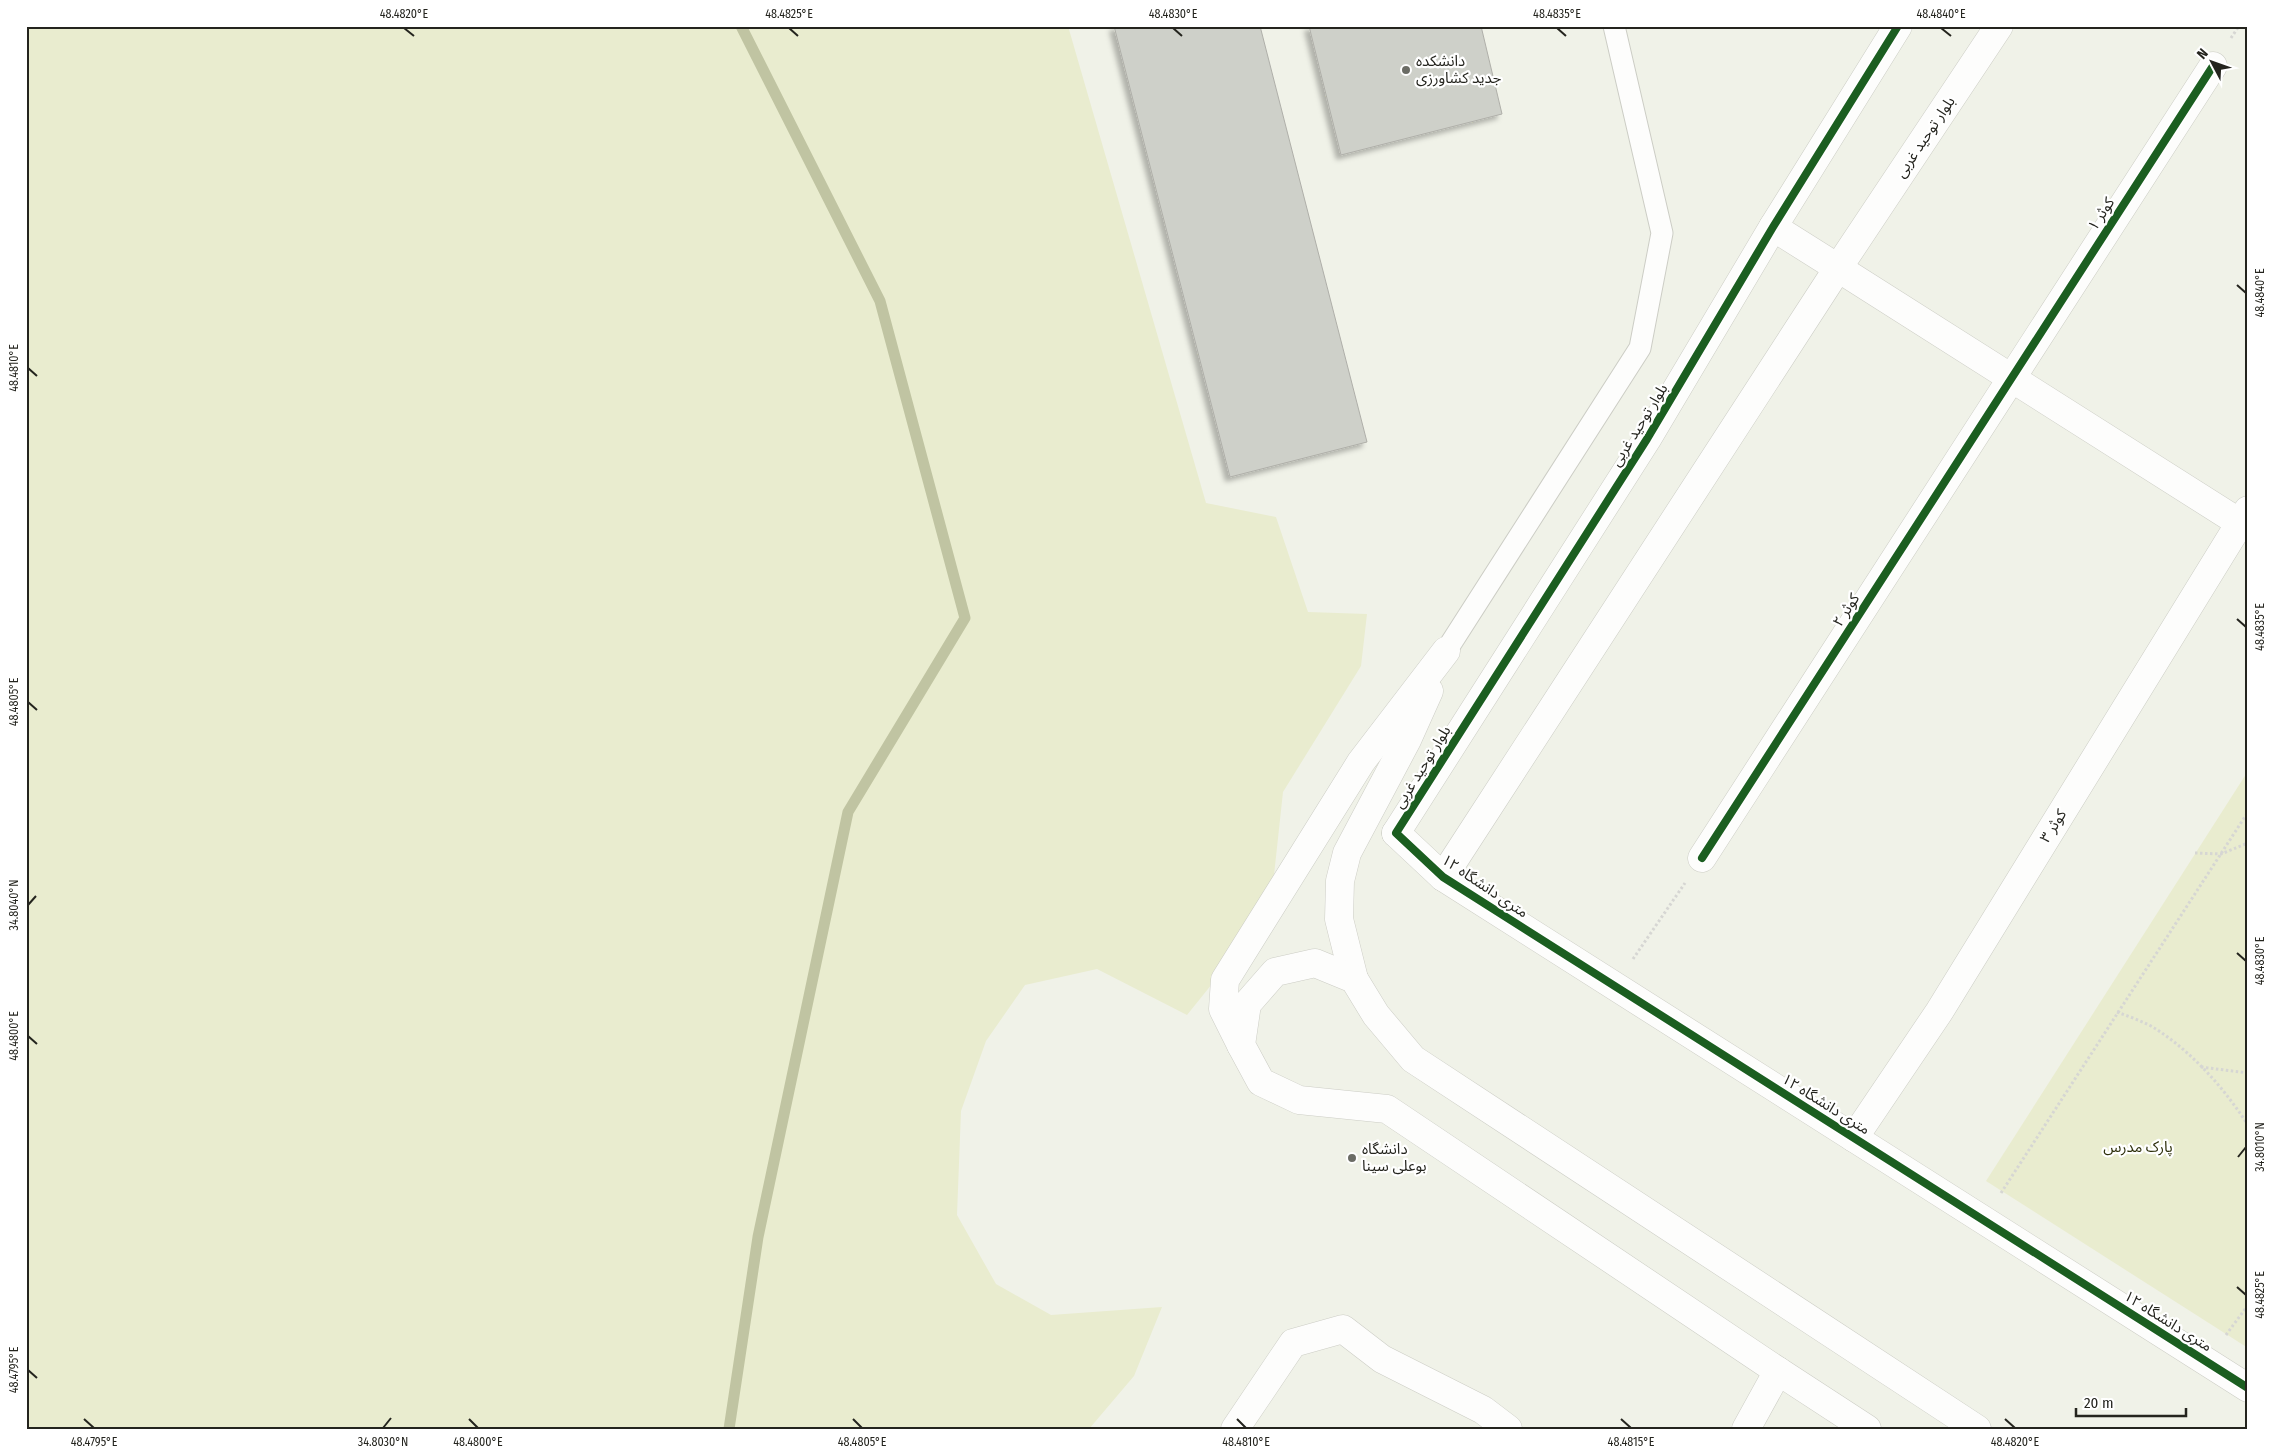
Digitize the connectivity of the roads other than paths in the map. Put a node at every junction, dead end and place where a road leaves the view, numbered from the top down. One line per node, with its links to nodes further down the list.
1 (1614, 26): 9 (lane)
2 (1898, 26): 5 (street, بلوار توحید غربی)
3 (1999, 26): 6 (street, بلوار توحید غربی)
4 (2213, 66): 7 (street, کوثر ۱)
5 (1774, 227): 6 (street); 10 (street, بلوار توحید غربی)
6 (1838, 268): 7 (street); 12 (street, بلوار توحید غربی)
7 (2012, 377): 8 (street); 11 (street, کوثر ۲)
8 (2244, 516): 15 (street, کوثر ۳)
9 (1446, 651): 13 (street); 14 (street)
10 (1396, 834): 12 (street, ۱۲ متری دانشگاه)
11 (1702, 858)
12 (1443, 877): 15 (street, ۱۲ متری دانشگاه)
13 (1354, 979): 14 (street); 22 (street)
14 (1241, 1045): 16 (street)
15 (1854, 1138): 17 (street, ۱۲ متری دانشگاه)
16 (1778, 1371): 20 (street); 21 (street)
17 (2248, 1388)
18 (1235, 1429): 19 (street)
19 (1508, 1429)
20 (1746, 1429)
21 (1867, 1429)
22 (1978, 1429)

